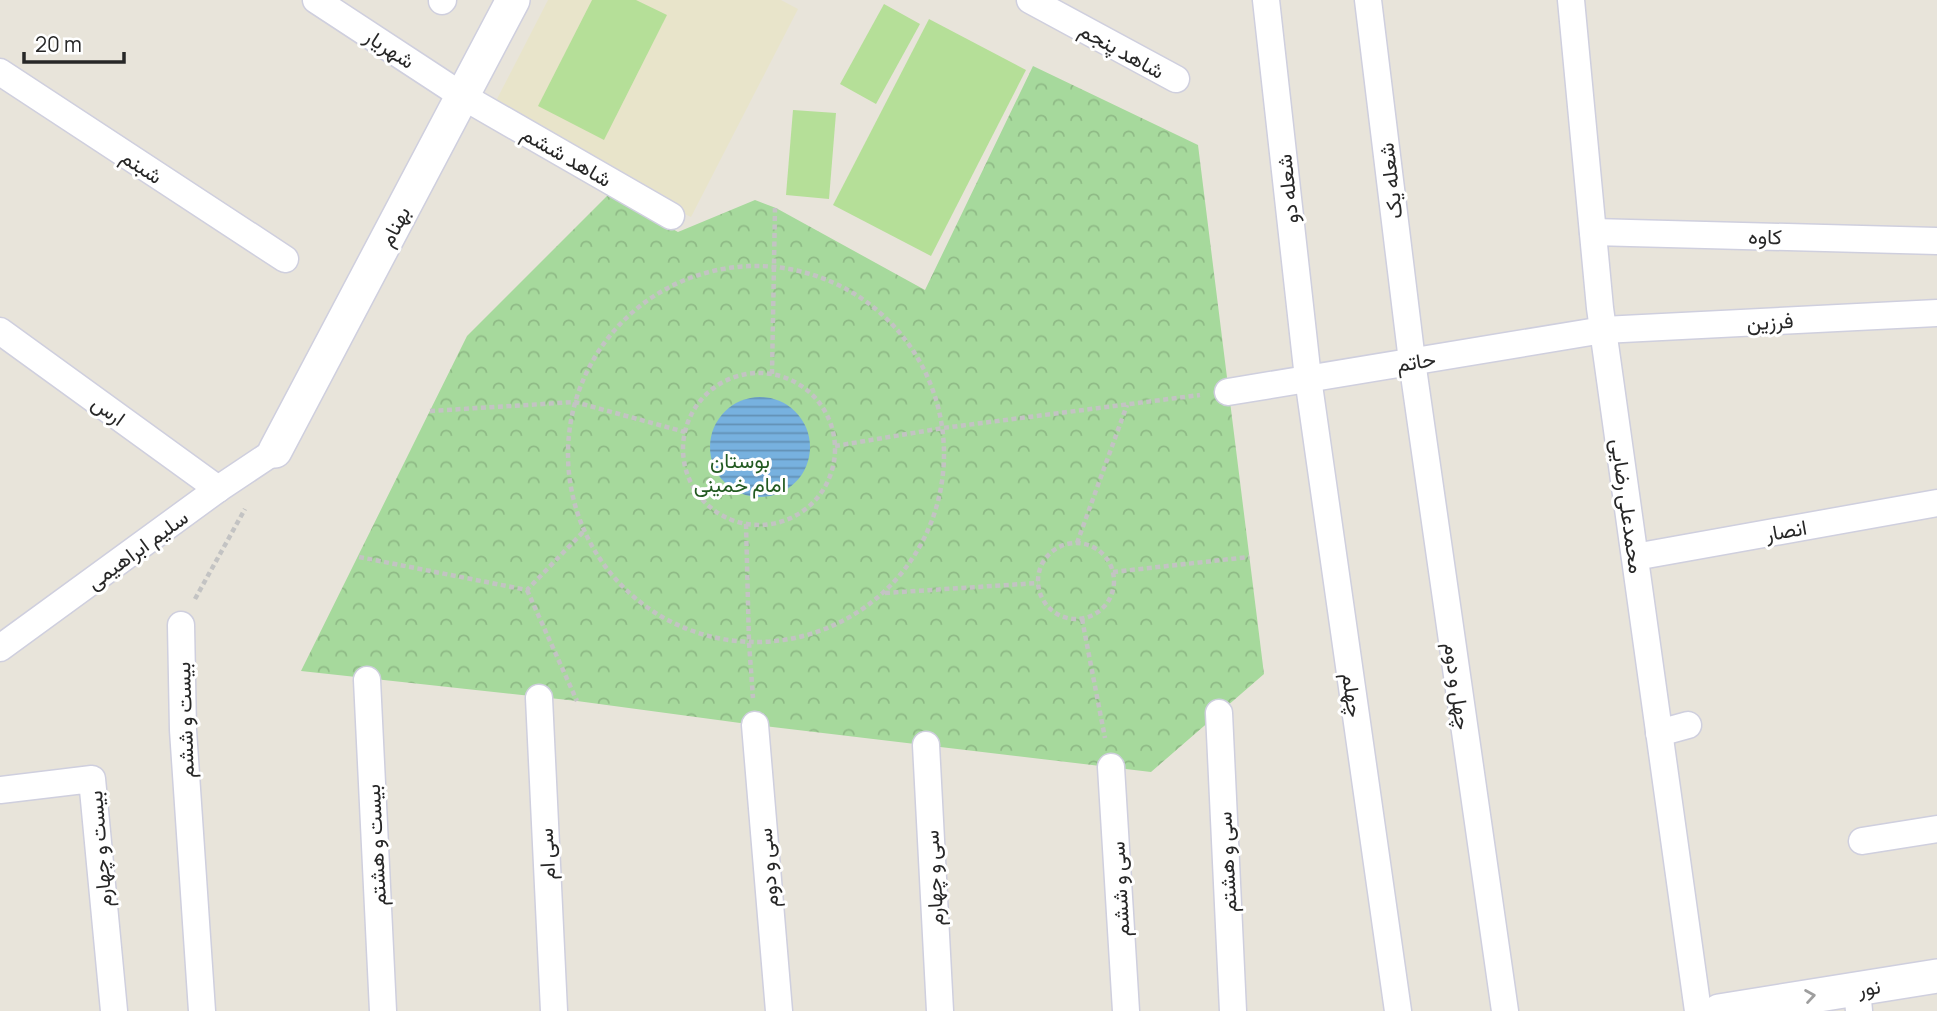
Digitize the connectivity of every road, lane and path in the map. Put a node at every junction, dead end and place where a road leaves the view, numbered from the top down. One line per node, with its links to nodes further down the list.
1 (316, 0): 9 (street, شهریار)
2 (513, 0): 9 (street, بهنام)
3 (1030, 0): 8 (street, شاهد پنجم)
4 (1266, 0): 21 (street, شعله دو)
5 (1368, 0): 19 (street, شعله یک)
6 (1571, 0): 12 (street, محمدعلی رضایی)
7 (0, 72): 14 (street, شبنم)
8 (1176, 79)
9 (464, 97): 11 (street, شاهد ششم); 29 (street, بهنام)
10 (775, 208): 15 (path)
11 (671, 216)
12 (1593, 232): 13 (street, کاوه); 17 (street, محمدعلی رضایی)
13 (1937, 241)
14 (285, 260)
15 (773, 265): 20 (path); 23 (path); 26 (path)
16 (1937, 313): 17 (street, فرزین)
17 (1603, 330): 19 (street, حاتم); 38 (street, محمدعلی رضایی)
18 (0, 331): 30 (street, ارس)
19 (1412, 361): 21 (street, حاتم); 70 (street, چهل و دوم)
20 (772, 374): 27 (path); 28 (path)
21 (1308, 379): 22 (street, حاتم); 69 (street, چهلم)
22 (1228, 391): 24 (path)
23 (575, 402): 25 (path); 27 (path); 34 (path)
24 (1127, 404): 26 (path); 35 (path)
25 (430, 411)
26 (943, 428): 28 (path); 42 (path)
27 (685, 432): 33 (path)
28 (835, 446): 33 (path)
29 (275, 451): 30 (street, سلیم ابراهیمی)
30 (218, 489): 46 (street, سلیم ابراهیمی)
31 (1937, 503): 38 (street, انصار)
32 (248, 504): 44 (path)
33 (746, 524): 45 (path)
34 (584, 531): 41 (path); 45 (path)
35 (1077, 543): 39 (path); 40 (path)
36 (359, 556): 41 (path)
37 (1249, 557): 39 (path)
38 (1635, 557): 53 (street, محمدعلی رضایی)
39 (1113, 572): 43 (path)
40 (1038, 583): 42 (path); 43 (path)
41 (527, 590): 49 (path)
42 (884, 593): 45 (path)
43 (1082, 619): 55 (path)
44 (181, 625): 62 (street, بیست و ششم)
45 (749, 643): 51 (path)
46 (0, 648)
47 (367, 680): 63 (street, بیست و هشتم)
48 (539, 698): 64 (street, سی ام)
49 (577, 701)
50 (1219, 713): 68 (street, سی و هشتم)
51 (755, 725): 65 (street, سی و دوم)
52 (1688, 725): 53 (street)
53 (1659, 733): 71 (street, محمدعلی رضایی)
54 (926, 745): 66 (street, سی و چهارم)
55 (1111, 767): 67 (street, سی و ششم)
56 (0, 790): 61 (street, بیست و چهارم)
57 (1937, 829): 58 (street)
58 (1862, 841)
59 (1937, 976): 60 (street, نور)
60 (1858, 1000): 72 (street, نور, one-way to 60)
61 (114, 1011)
62 (202, 1011)
63 (383, 1011)
64 (554, 1011)
65 (779, 1011)
66 (940, 1011)
67 (1126, 1011)
68 (1233, 1011)
69 (1398, 1011)
70 (1505, 1011)
71 (1698, 1011)
72 (1719, 1011)

